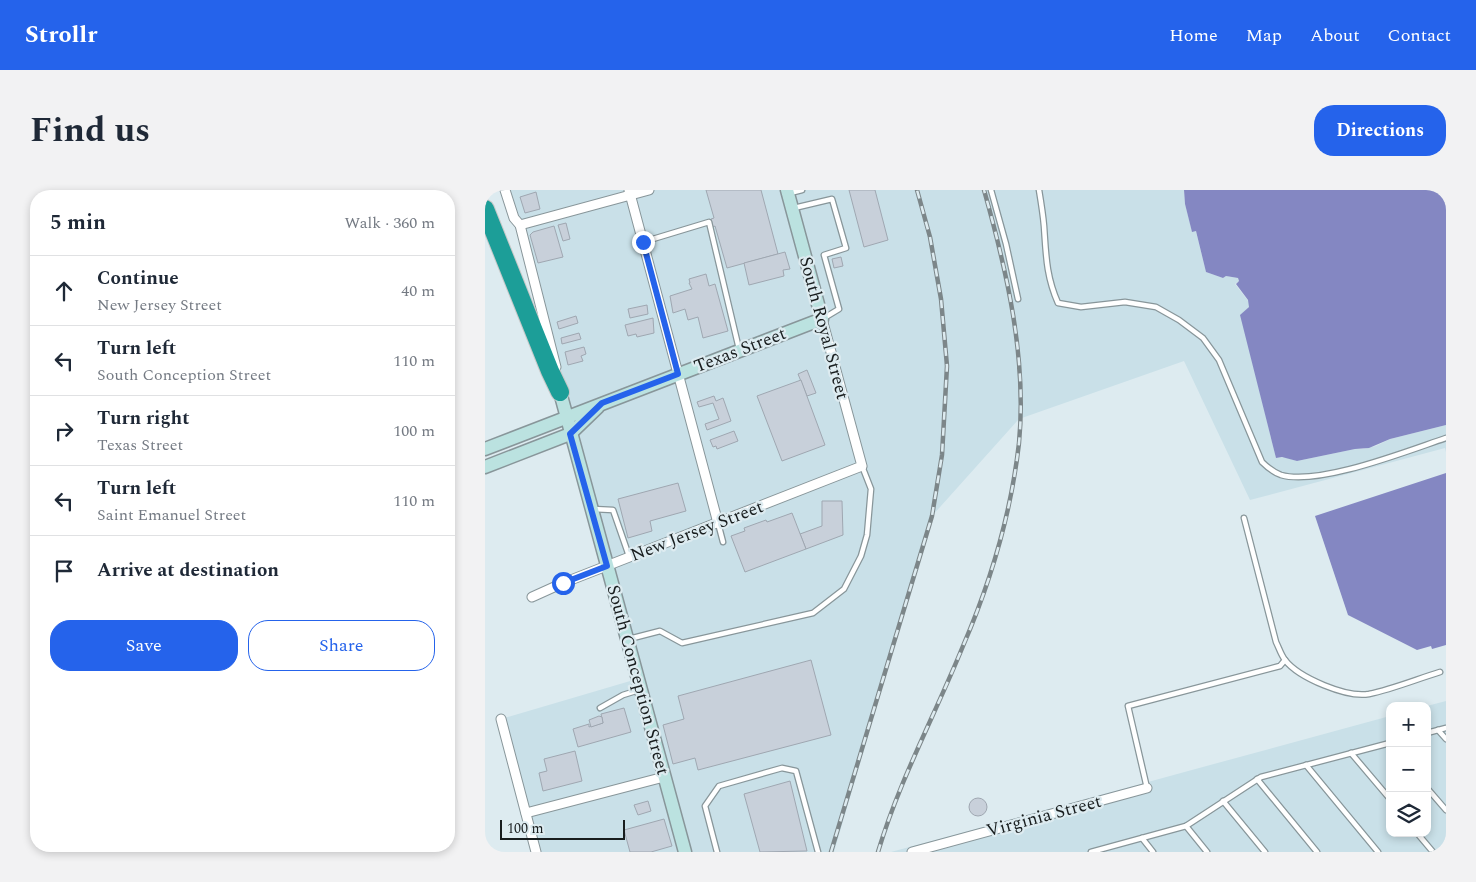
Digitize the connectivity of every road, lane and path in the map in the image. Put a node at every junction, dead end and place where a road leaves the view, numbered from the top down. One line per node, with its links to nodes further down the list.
1 (505, 190): 10 (street, South Conception Street)
2 (649, 190): 7 (street)
3 (802, 190): 6 (lane)
4 (991, 190): 12 (lane)
5 (1039, 190): 20 (lane)
6 (788, 192): 9 (street, South Royal Street)
7 (629, 193): 10 (street); 11 (street)
8 (485, 209): 16 (highway)
9 (793, 209): 13 (street, South Royal Street); 13 (lane)
10 (520, 225): 16 (street, South Conception Street)
11 (643, 242): 14 (lane); 15 (street)
12 (1018, 299)
13 (822, 319): 14 (street, Texas Street); 22 (street, South Royal Street)
14 (740, 350): 15 (street, Texas Street)
15 (678, 374): 17 (street, Texas Street); 26 (street)
16 (560, 392): 18 (street, South Conception Street)
17 (602, 403): 18 (street, Texas Street); 19 (street, Texas Street)
18 (566, 418): 19 (street, South Conception Street); 21 (street, Texas Street)
19 (570, 434): 23 (street, Texas Street); 24 (street, South Conception Street)
20 (1446, 438)
21 (485, 449)
22 (862, 466): 26 (street, New Jersey Street); 31 (lane)
23 (485, 467)
24 (591, 509): 28 (lane); 29 (street, South Conception Street)
25 (1244, 518): 32 (lane)
26 (718, 523): 27 (lane); 28 (street, New Jersey Street)
27 (723, 542)
28 (630, 558): 29 (street, New Jersey Street)
29 (607, 566): 30 (street, New Jersey Street); 31 (street, South Conception Street)
30 (532, 597)
31 (627, 640): 34 (street, South Conception Street)
32 (1285, 660): 33 (lane); 46 (lane)
33 (1439, 672)
34 (641, 690): 35 (lane); 44 (street, South Conception Street)
35 (600, 708)
36 (501, 719): 51 (street)
37 (1446, 728): 38 (lane)
38 (1438, 730): 39 (lane); 40 (lane)
39 (1431, 732)
40 (1446, 739)
41 (1386, 743): 42 (lane)
42 (1351, 753): 43 (lane); 48 (lane)
43 (1306, 765): 45 (lane); 65 (lane)
44 (664, 776): 51 (street); 56 (street, South Conception Street)
45 (1257, 779): 49 (lane); 64 (lane)
46 (1147, 788): 59 (street, Virginia Street)
47 (1430, 792): 50 (lane)
48 (1386, 794)
49 (1223, 801): 52 (lane); 63 (lane)
50 (1446, 810)
51 (526, 813): 55 (street)
52 (1186, 826): 54 (lane); 62 (lane)
53 (1420, 837): 66 (lane)
54 (1142, 838): 60 (lane); 61 (lane)
55 (536, 852)
56 (685, 852)
57 (717, 852): 58 (lane)
58 (818, 852)
59 (912, 852)
60 (1091, 852)
61 (1153, 852)
62 (1207, 852)
63 (1265, 852)
64 (1317, 852)
65 (1378, 852)
66 (1433, 852)

